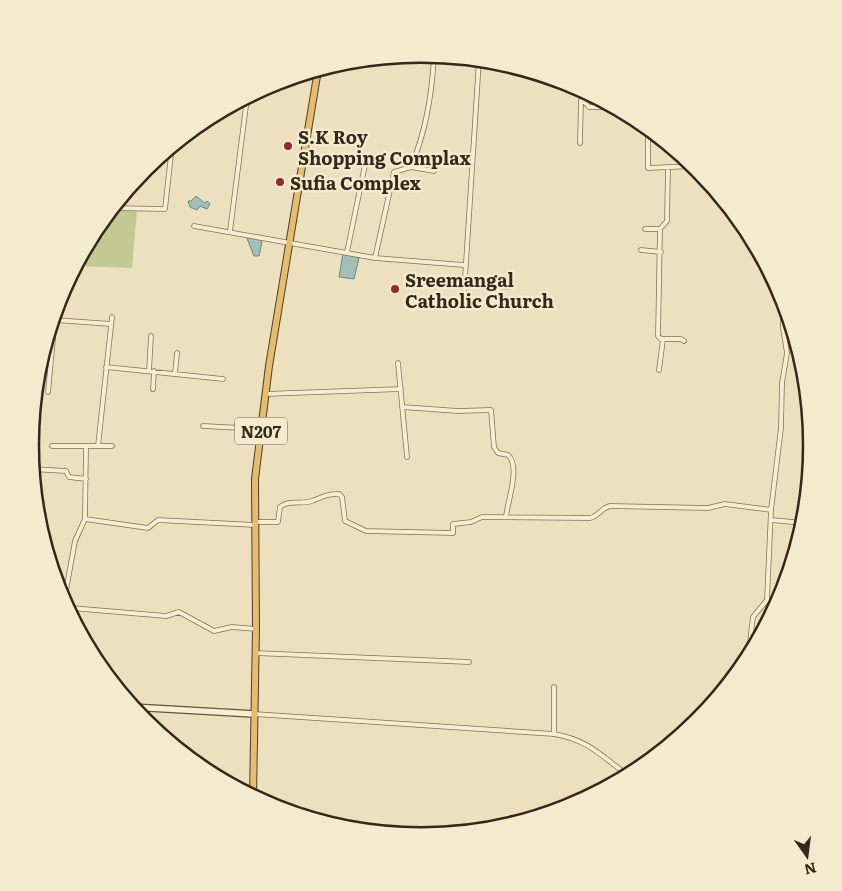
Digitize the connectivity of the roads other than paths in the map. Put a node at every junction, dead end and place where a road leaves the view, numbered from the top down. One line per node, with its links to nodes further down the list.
1 (433, 63): 13 (street)
2 (478, 68): 26 (street)
3 (317, 78): 21 (highway, N207)
4 (581, 98): 9 (street)
5 (582, 99): 7 (street)
6 (246, 106): 20 (street)
7 (598, 107)
8 (648, 138): 14 (street)
9 (580, 144)
10 (171, 156): 16 (street)
11 (366, 160): 23 (street)
12 (682, 166): 14 (street)
13 (411, 167): 15 (street); 25 (street)
14 (668, 167): 18 (street)
15 (434, 171)
16 (122, 208)
17 (194, 226): 20 (street)
18 (660, 229): 19 (street); 24 (street)
19 (645, 230)
20 (230, 231): 21 (street)
21 (290, 243): 23 (street); 49 (highway, N207)
22 (641, 250): 24 (street)
23 (347, 252): 25 (street)
24 (661, 252): 35 (street)
25 (376, 258): 26 (street)
26 (464, 265): 27 (street)
27 (464, 283): 28 (street); 29 (street)
28 (508, 287)
29 (464, 294)
30 (112, 317): 33 (street)
31 (60, 320): 33 (street)
32 (783, 323): 60 (street)
33 (111, 324): 40 (street)
34 (151, 336): 42 (street)
35 (663, 339): 36 (street); 41 (street)
36 (684, 341)
37 (53, 345): 48 (street)
38 (177, 353): 44 (street)
39 (398, 364): 47 (street)
40 (106, 367): 42 (street); 55 (street)
41 (659, 370)
42 (148, 371): 43 (street)
43 (154, 371): 44 (street); 46 (street)
44 (176, 374): 45 (street)
45 (223, 379)
46 (153, 389)
47 (400, 389): 49 (street); 50 (street)
48 (48, 392)
49 (266, 394): 52 (highway, N207)
50 (402, 407): 57 (street); 61 (street)
51 (204, 426): 52 (street)
52 (261, 429): 65 (highway, N207)
53 (52, 446): 54 (street)
54 (86, 446): 55 (street); 59 (street)
55 (98, 446): 56 (street)
56 (112, 446)
57 (408, 457)
58 (40, 469): 59 (street)
59 (86, 480): 62 (street)
60 (771, 510): 61 (street); 63 (street)
61 (506, 517): 65 (street)
62 (85, 519): 65 (street); 66 (street)
63 (771, 520): 64 (street); 69 (street)
64 (795, 522)
65 (255, 524): 68 (highway, N207)
66 (66, 588)
67 (75, 608): 68 (street)
68 (256, 629): 70 (highway, N207)
69 (750, 640)
70 (255, 653): 71 (street); 74 (highway, N207)
71 (469, 662)
72 (554, 687): 75 (street)
73 (143, 708): 74 (main road)
74 (254, 714): 75 (street); 77 (highway, N207)
75 (554, 734): 76 (street)
76 (622, 770)
77 (253, 789)

